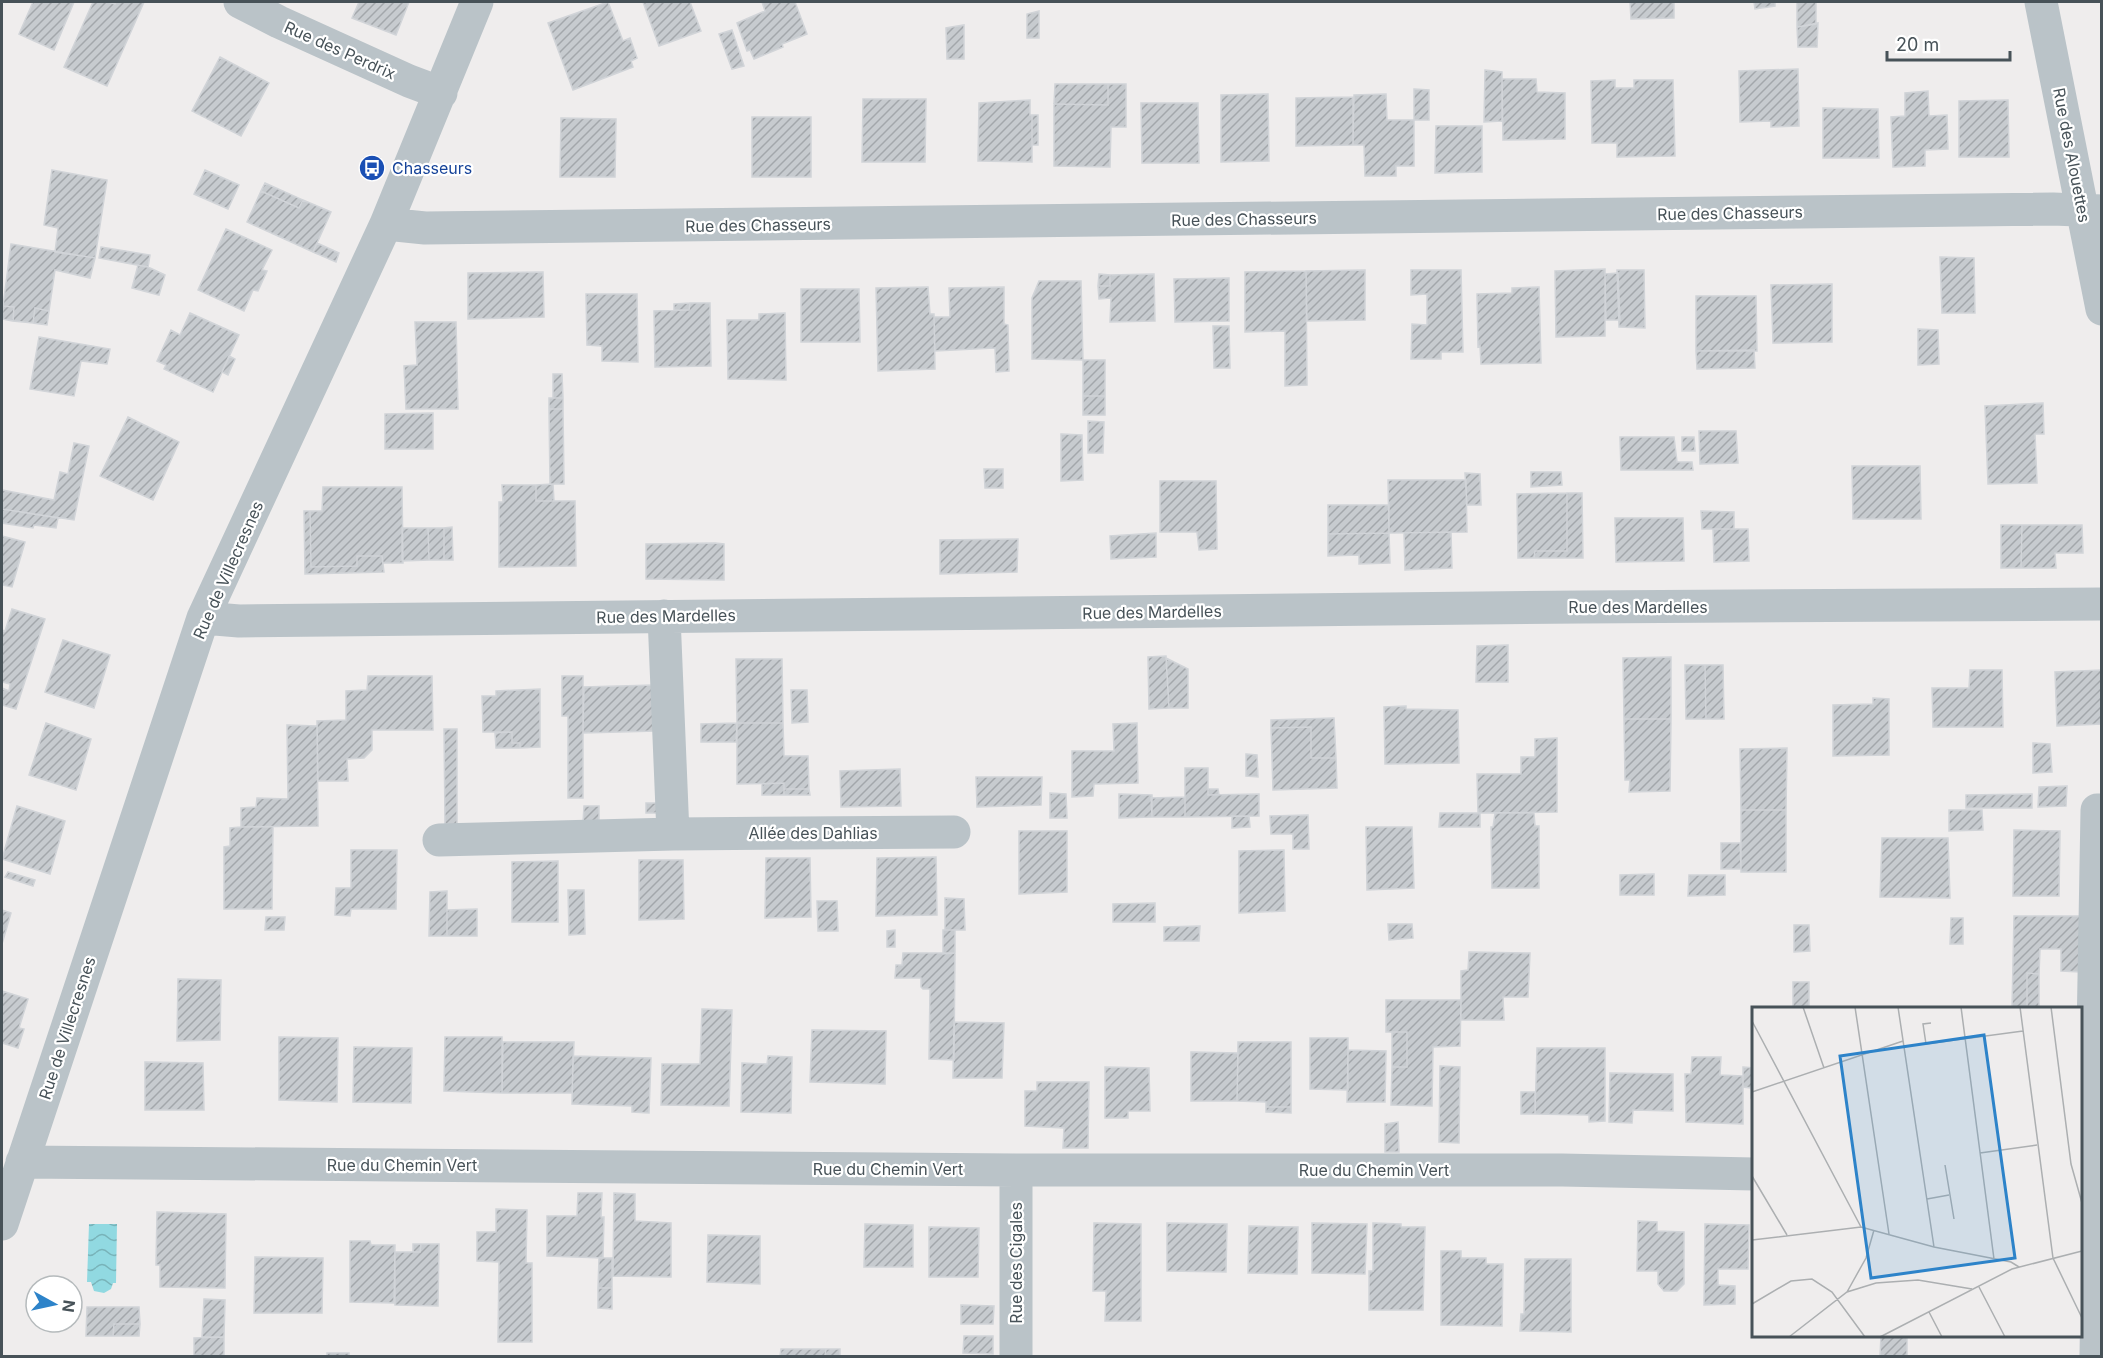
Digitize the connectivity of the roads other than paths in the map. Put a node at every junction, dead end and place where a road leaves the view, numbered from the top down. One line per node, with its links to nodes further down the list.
1 (240, 2): 4 (street, Rue des Perdrix)
2 (477, 2): 4 (street, Rue de Villecresnes)
3 (2041, 2): 5 (street, Rue des Alouettes)
4 (441, 93): 6 (street, Rue de Villecresnes)
5 (2092, 211): 6 (street, Rue des Chasseurs); 7 (street, Rue des Alouettes)
6 (386, 224): 10 (street, Rue de Villecresnes)
7 (2102, 309)
8 (2102, 604): 9 (street, Rue des Mardelles)
9 (664, 616): 10 (street, Rue des Mardelles); 13 (street)
10 (203, 618): 15 (street, Rue de Villecresnes)
11 (2102, 810): 18 (street)
12 (954, 832): 13 (street, Allée des Dahlias)
13 (673, 834): 14 (street, Allée des Dahlias)
14 (439, 840)
15 (22, 1162): 16 (street, Rue du Chemin Vert); 19 (street, Rue de Villecresnes)
16 (1016, 1170): 17 (street, Rue du Chemin Vert); 20 (street, Rue des Cigales)
17 (1752, 1174)
18 (2094, 1182): 21 (street)
19 (2, 1224)
20 (1016, 1356)
21 (2096, 1356)

